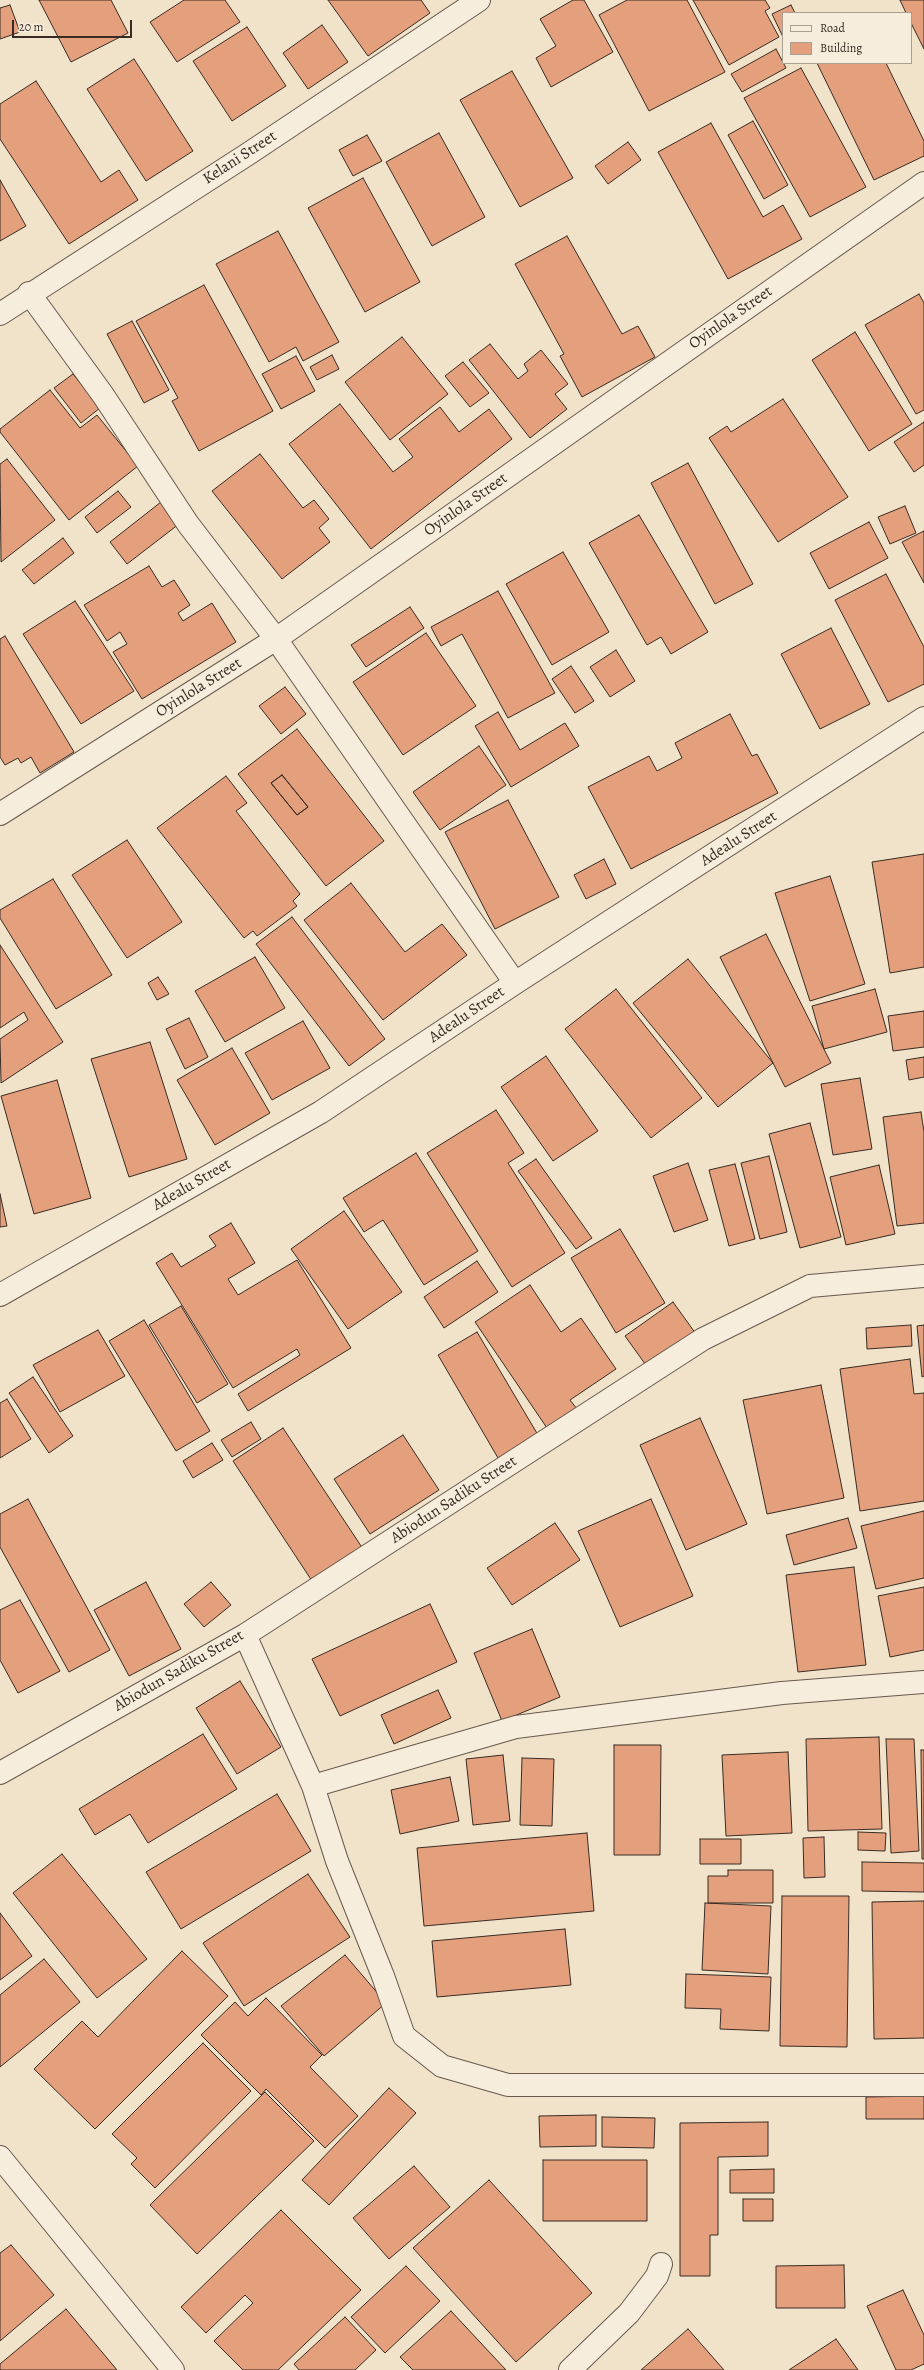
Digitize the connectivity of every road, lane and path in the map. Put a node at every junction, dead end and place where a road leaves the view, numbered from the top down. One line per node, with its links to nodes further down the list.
1 (479, 0): 3 (street, Kelani Street)
2 (924, 183): 5 (street, Oyinlola Street)
3 (29, 293): 4 (street, Kelani Street); 5 (street)
4 (0, 314)
5 (276, 639): 7 (street, Oyinlola Street); 8 (street)
6 (924, 718): 8 (street, Adealu Street)
7 (0, 814)
8 (515, 983): 10 (street, Adealu Street)
9 (924, 1276): 11 (street, Abiodun Sadiku Street)
10 (0, 1295)
11 (245, 1635): 13 (street, Abiodun Sadiku Street); 14 (street)
12 (924, 1682): 14 (street)
13 (0, 1773)
14 (313, 1786): 15 (street)
15 (924, 2085)
16 (0, 2157): 18 (street)
17 (661, 2264): 19 (street)
18 (173, 2370)
19 (570, 2370)

